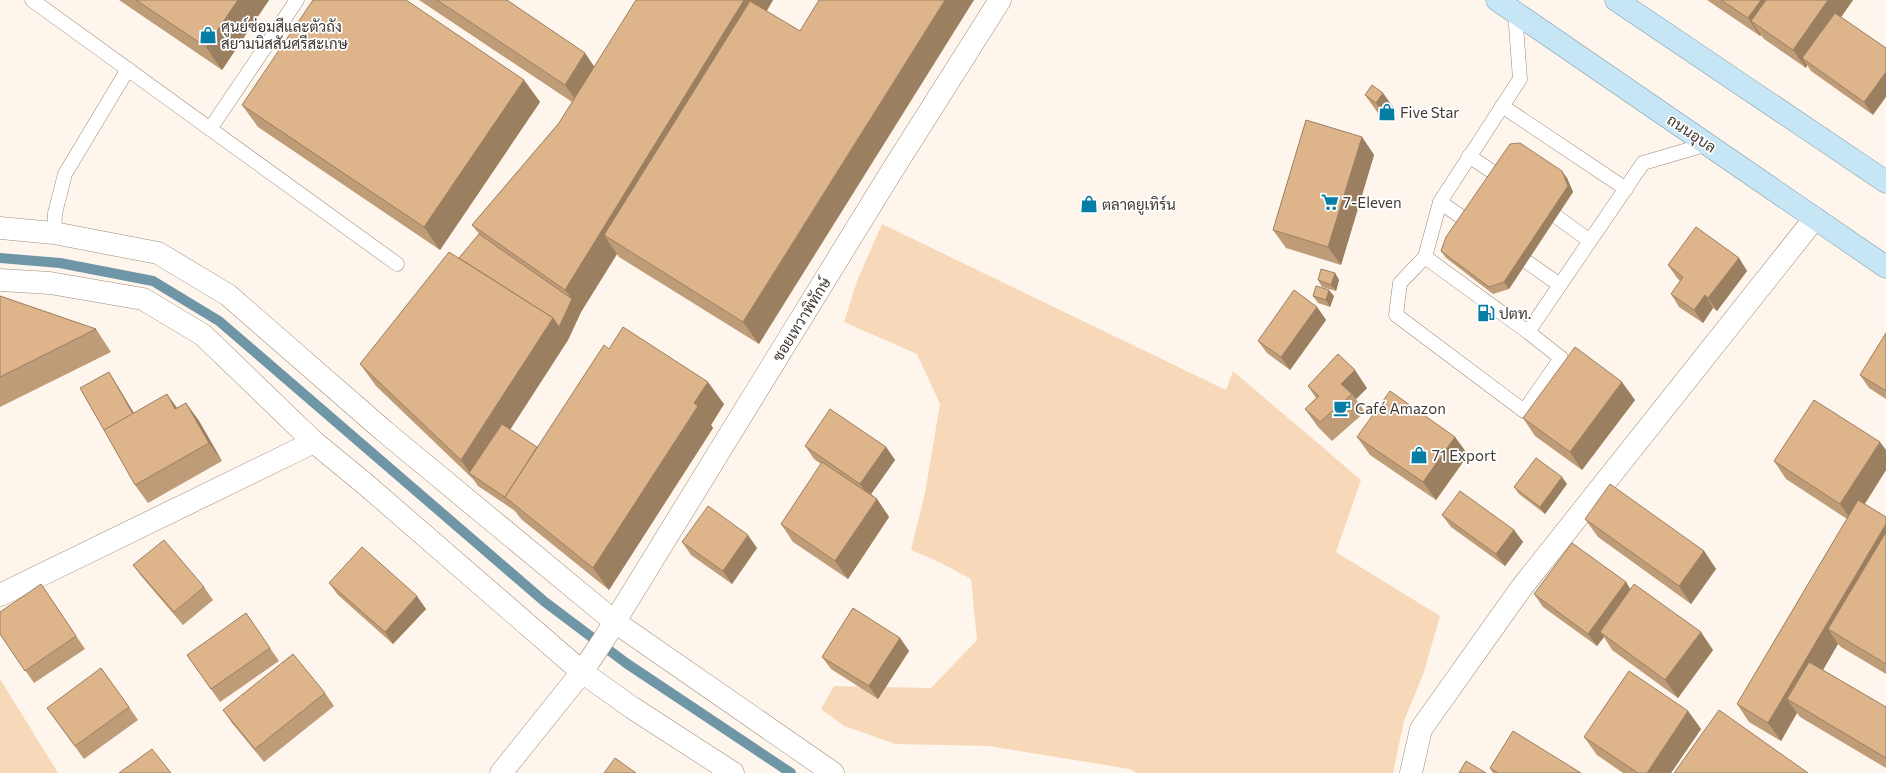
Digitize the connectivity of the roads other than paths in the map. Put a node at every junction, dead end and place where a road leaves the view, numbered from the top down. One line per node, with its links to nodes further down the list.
1 (32, 0): 7 (lane)
2 (297, 0): 9 (lane)
3 (1000, 0): 31 (street, ซอยเทวาพิทักษ์)
4 (1497, 0): 6 (main road, ถนนอุบล)
5 (1616, 0): 13 (main road)
6 (1515, 12): 8 (lane); 10 (main road, ถนนอุบล)
7 (128, 69): 9 (lane); 20 (lane)
8 (1502, 106): 11 (lane); 14 (lane)
9 (210, 129): 24 (lane)
10 (1708, 144): 14 (lane); 17 (main road, ถนนอุบล)
11 (1469, 156): 12 (lane); 15 (lane)
12 (1497, 176)
13 (1886, 182)
14 (1626, 189): 21 (lane)
15 (1440, 202): 18 (lane); 22 (lane)
16 (1556, 217): 21 (lane)
17 (1815, 218): 25 (main road, ถนนอุบล); 36 (street)
18 (1467, 221)
19 (0, 228): 20 (street)
20 (54, 233): 31 (street)
21 (1590, 241): 27 (lane)
22 (1425, 257): 28 (lane); 28 (lane)
23 (1527, 262): 27 (lane)
24 (397, 264)
25 (1886, 267)
26 (0, 280): 29 (street)
27 (1560, 285): 28 (lane)
28 (1528, 332)
29 (314, 442): 30 (street); 32 (street)
30 (0, 594)
31 (609, 631): 32 (street, ซอยเทวาพิทักษ์); 35 (street)
32 (587, 665): 33 (street, ซอยเทวาพิทักษ์); 34 (street)
33 (501, 773)
34 (733, 773)
35 (833, 773)
36 (1411, 773)

